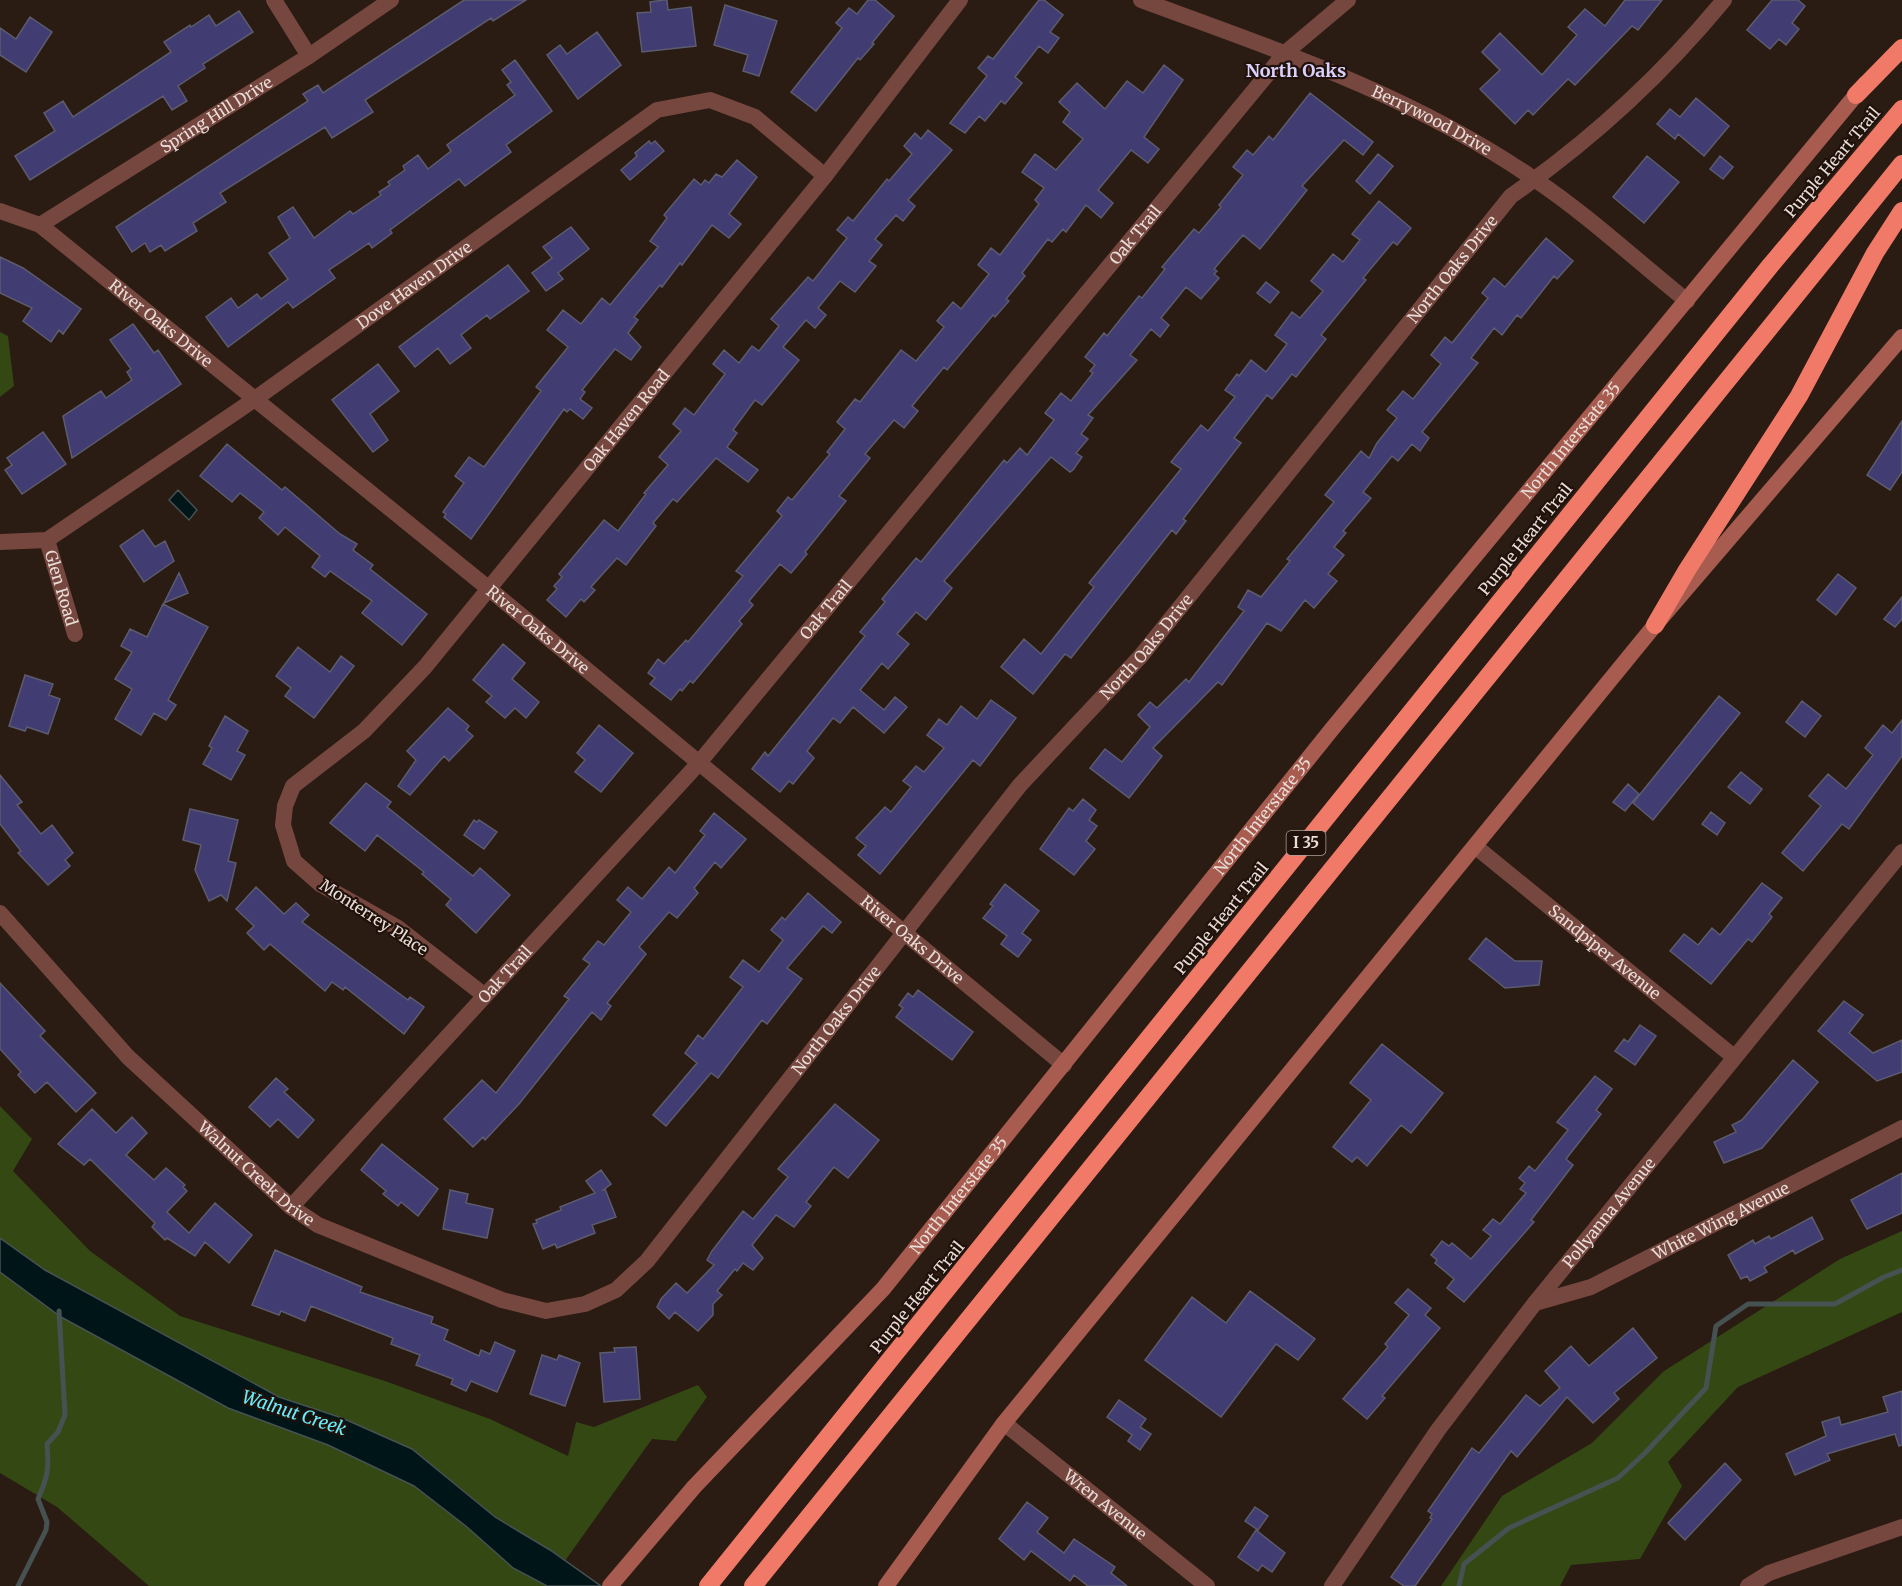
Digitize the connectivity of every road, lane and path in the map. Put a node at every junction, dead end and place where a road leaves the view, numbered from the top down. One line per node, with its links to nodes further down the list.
1 (274, 0): 10 (street)
2 (391, 0): 10 (street, Spring Hill Drive)
3 (960, 0): 14 (street, Oak Haven Road)
4 (1141, 0): 9 (street, Berrywood Drive)
5 (1348, 0): 9 (street, Oak Trail)
6 (1724, 0): 15 (street, North Oaks Drive)
7 (1902, 37): 11 (main road, North Interstate 35)
8 (1902, 48): 11 (highway)
9 (1285, 53): 15 (street, Berrywood Drive); 27 (street, Oak Trail)
10 (309, 56): 18 (street, Spring Hill Drive)
11 (1856, 95): 19 (main road, North Interstate 35)
12 (1902, 109): 42 (highway, Purple Heart Trail / I 35)
13 (1902, 164): 44 (highway, I 35)
14 (825, 176): 21 (street, Dove Haven Drive); 24 (street, Oak Haven Road)
15 (1535, 179): 19 (street, Berrywood Drive); 32 (street, North Oaks Drive)
16 (0, 211): 18 (street, River Oaks Drive)
17 (1902, 211): 25 (highway)
18 (40, 225): 21 (street, River Oaks Drive)
19 (1688, 301): 35 (main road, North Interstate 35)
20 (1899, 347): 25 (main road)
21 (255, 399): 22 (street, Dove Haven Drive); 24 (street, River Oaks Drive)
22 (46, 540): 23 (street); 26 (street, Glen Road)
23 (0, 542)
24 (488, 588): 27 (street, River Oaks Drive); 28 (street, Oak Haven Road)
25 (1655, 625): 29 (main road)
26 (75, 634)
27 (698, 764): 32 (street, River Oaks Drive); 33 (street, Oak Trail)
28 (283, 825): 33 (street, Monterrey Place)
29 (1476, 847): 34 (street, Sandpiper Avenue); 40 (main road)
30 (1902, 852): 34 (street, Pollyanna Avenue)
31 (0, 914): 37 (street, Walnut Creek Drive)
32 (904, 934): 35 (street, River Oaks Drive); 39 (street, North Oaks Drive)
33 (484, 994): 37 (street, Oak Trail)
34 (1734, 1057): 38 (street, Pollyanna Avenue)
35 (1064, 1065): 43 (main road, North Interstate 35)
36 (1902, 1128): 38 (street, White Wing Avenue)
37 (291, 1207): 39 (street, Walnut Creek Drive)
38 (1535, 1303): 47 (street, Pollyanna Avenue)
39 (585, 1305)
40 (1004, 1423): 45 (main road); 46 (street, Wren Avenue)
41 (1902, 1527): 48 (street)
42 (711, 1583)
43 (610, 1586)
44 (753, 1586)
45 (886, 1586)
46 (1207, 1586)
47 (1332, 1586)
48 (1748, 1586)

